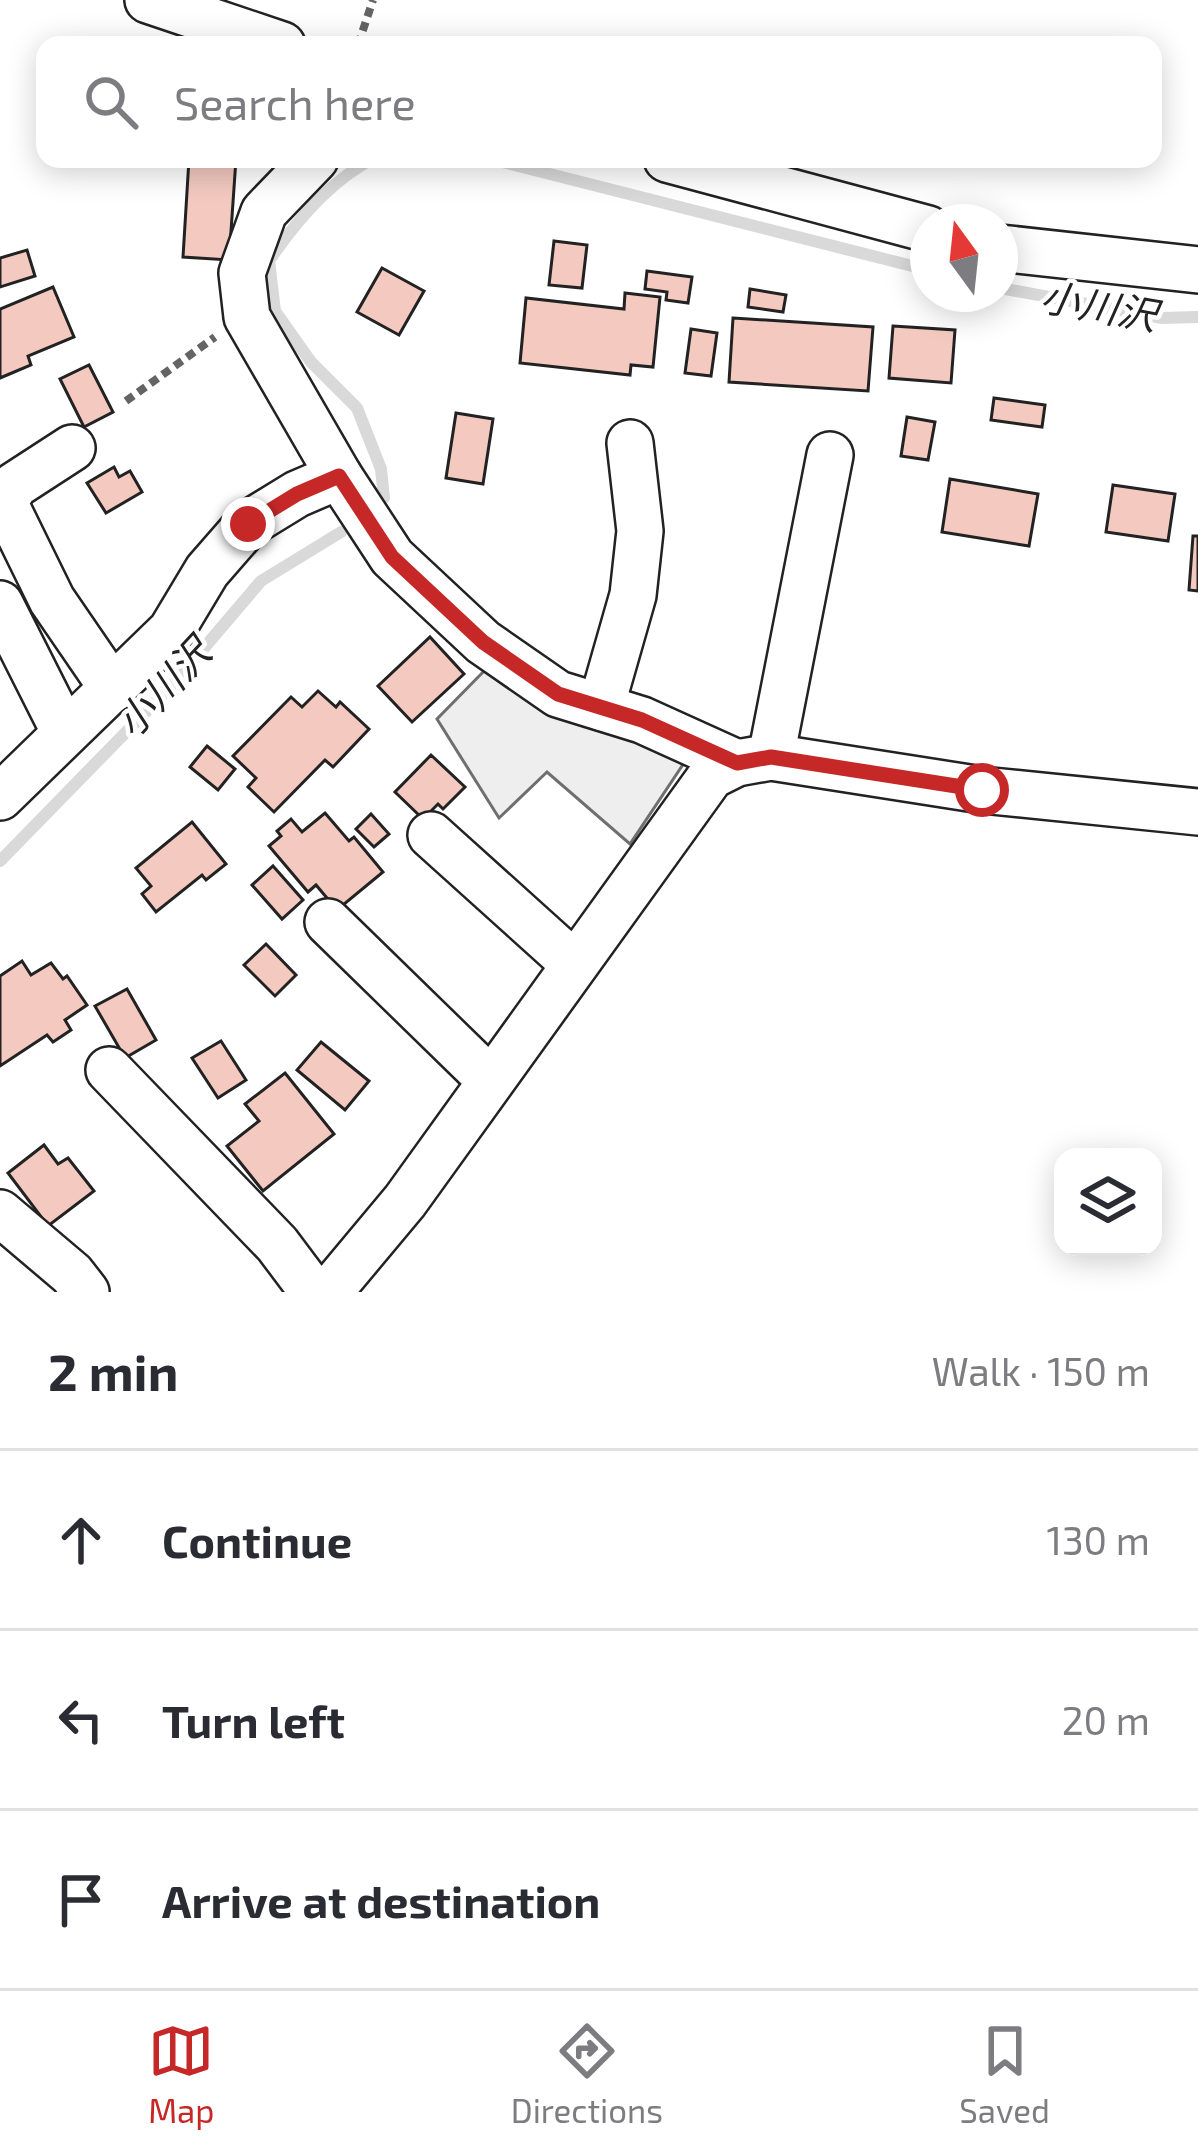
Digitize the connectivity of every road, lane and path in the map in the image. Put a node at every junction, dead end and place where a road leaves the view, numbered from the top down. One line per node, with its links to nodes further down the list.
1 (148, 0): 3 (street)
2 (373, 0): 4 (path)
3 (255, 36)
4 (361, 36)
5 (306, 168): 10 (street)
6 (701, 168): 7 (street)
7 (910, 224)
8 (1018, 250): 9 (street)
9 (1198, 271)
10 (247, 317): 11 (path); 15 (street)
11 (126, 401)
12 (630, 443): 18 (street)
13 (72, 448): 17 (street)
14 (830, 455): 20 (street)
15 (339, 476): 17 (street); 18 (street)
16 (0, 604): 19 (street)
17 (113, 688): 19 (street)
18 (601, 707): 20 (street)
19 (65, 733): 21 (street)
20 (754, 760): 22 (street); 25 (street)
21 (0, 797)
22 (1198, 812)
23 (431, 835): 25 (street)
24 (328, 922): 27 (street)
25 (573, 963): 27 (street)
26 (109, 1070): 30 (street)
27 (490, 1080): 31 (street)
28 (0, 1213): 29 (street)
29 (86, 1292)
30 (314, 1292)
31 (329, 1292)

